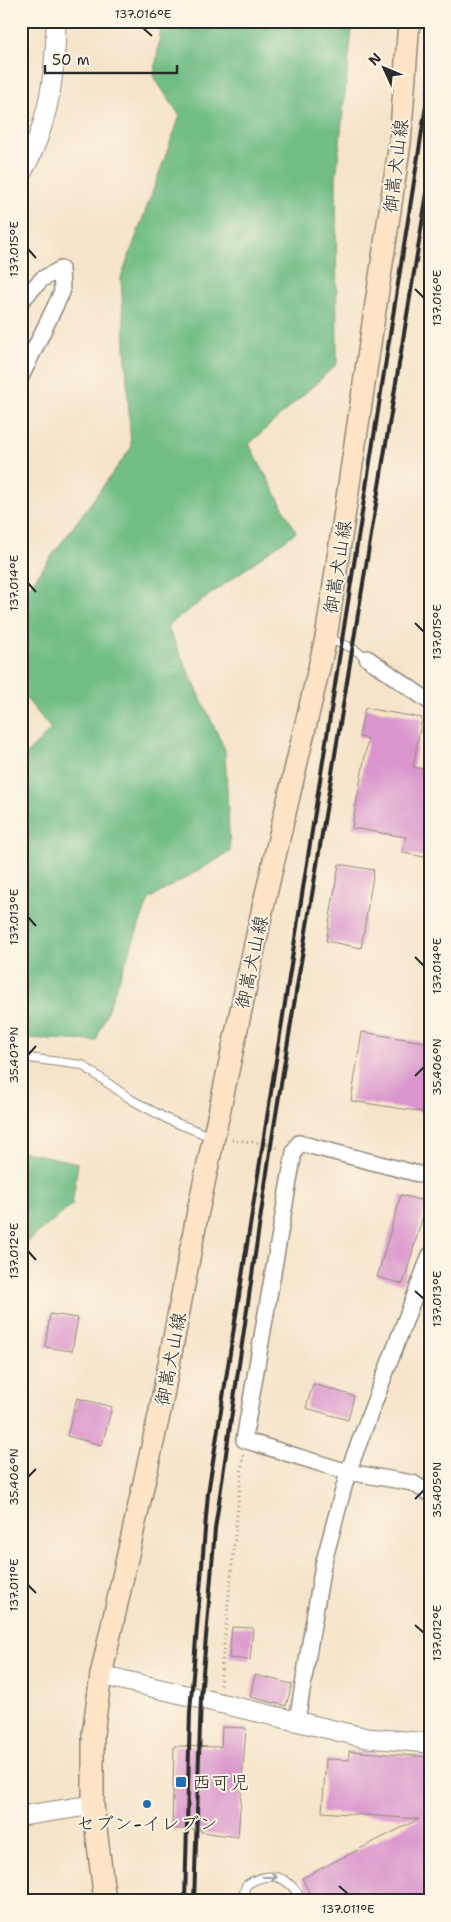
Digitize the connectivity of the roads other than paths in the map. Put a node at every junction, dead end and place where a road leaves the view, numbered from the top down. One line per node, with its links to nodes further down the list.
1 (56, 21): 3 (street)
2 (409, 21): 6 (main road, 御嵩犬山線)
3 (21, 174)
4 (21, 301): 5 (street)
5 (21, 377)
6 (326, 638): 7 (lane); 10 (main road, 御嵩犬山線)
7 (368, 658): 8 (street)
8 (430, 702)
9 (21, 1057): 10 (lane)
10 (214, 1138): 15 (main road, 御嵩犬山線)
11 (430, 1177): 13 (street)
12 (430, 1255): 13 (street)
13 (348, 1472): 14 (street); 16 (street)
14 (430, 1494)
15 (101, 1675): 16 (street); 18 (main road, 御嵩犬山線)
16 (297, 1721): 17 (street)
17 (430, 1743)
18 (93, 1805): 19 (street); 20 (main road, 御嵩犬山線)
19 (21, 1816)
20 (105, 1901)
21 (242, 1901): 22 (lane, one-way to 22)
22 (302, 1901)

